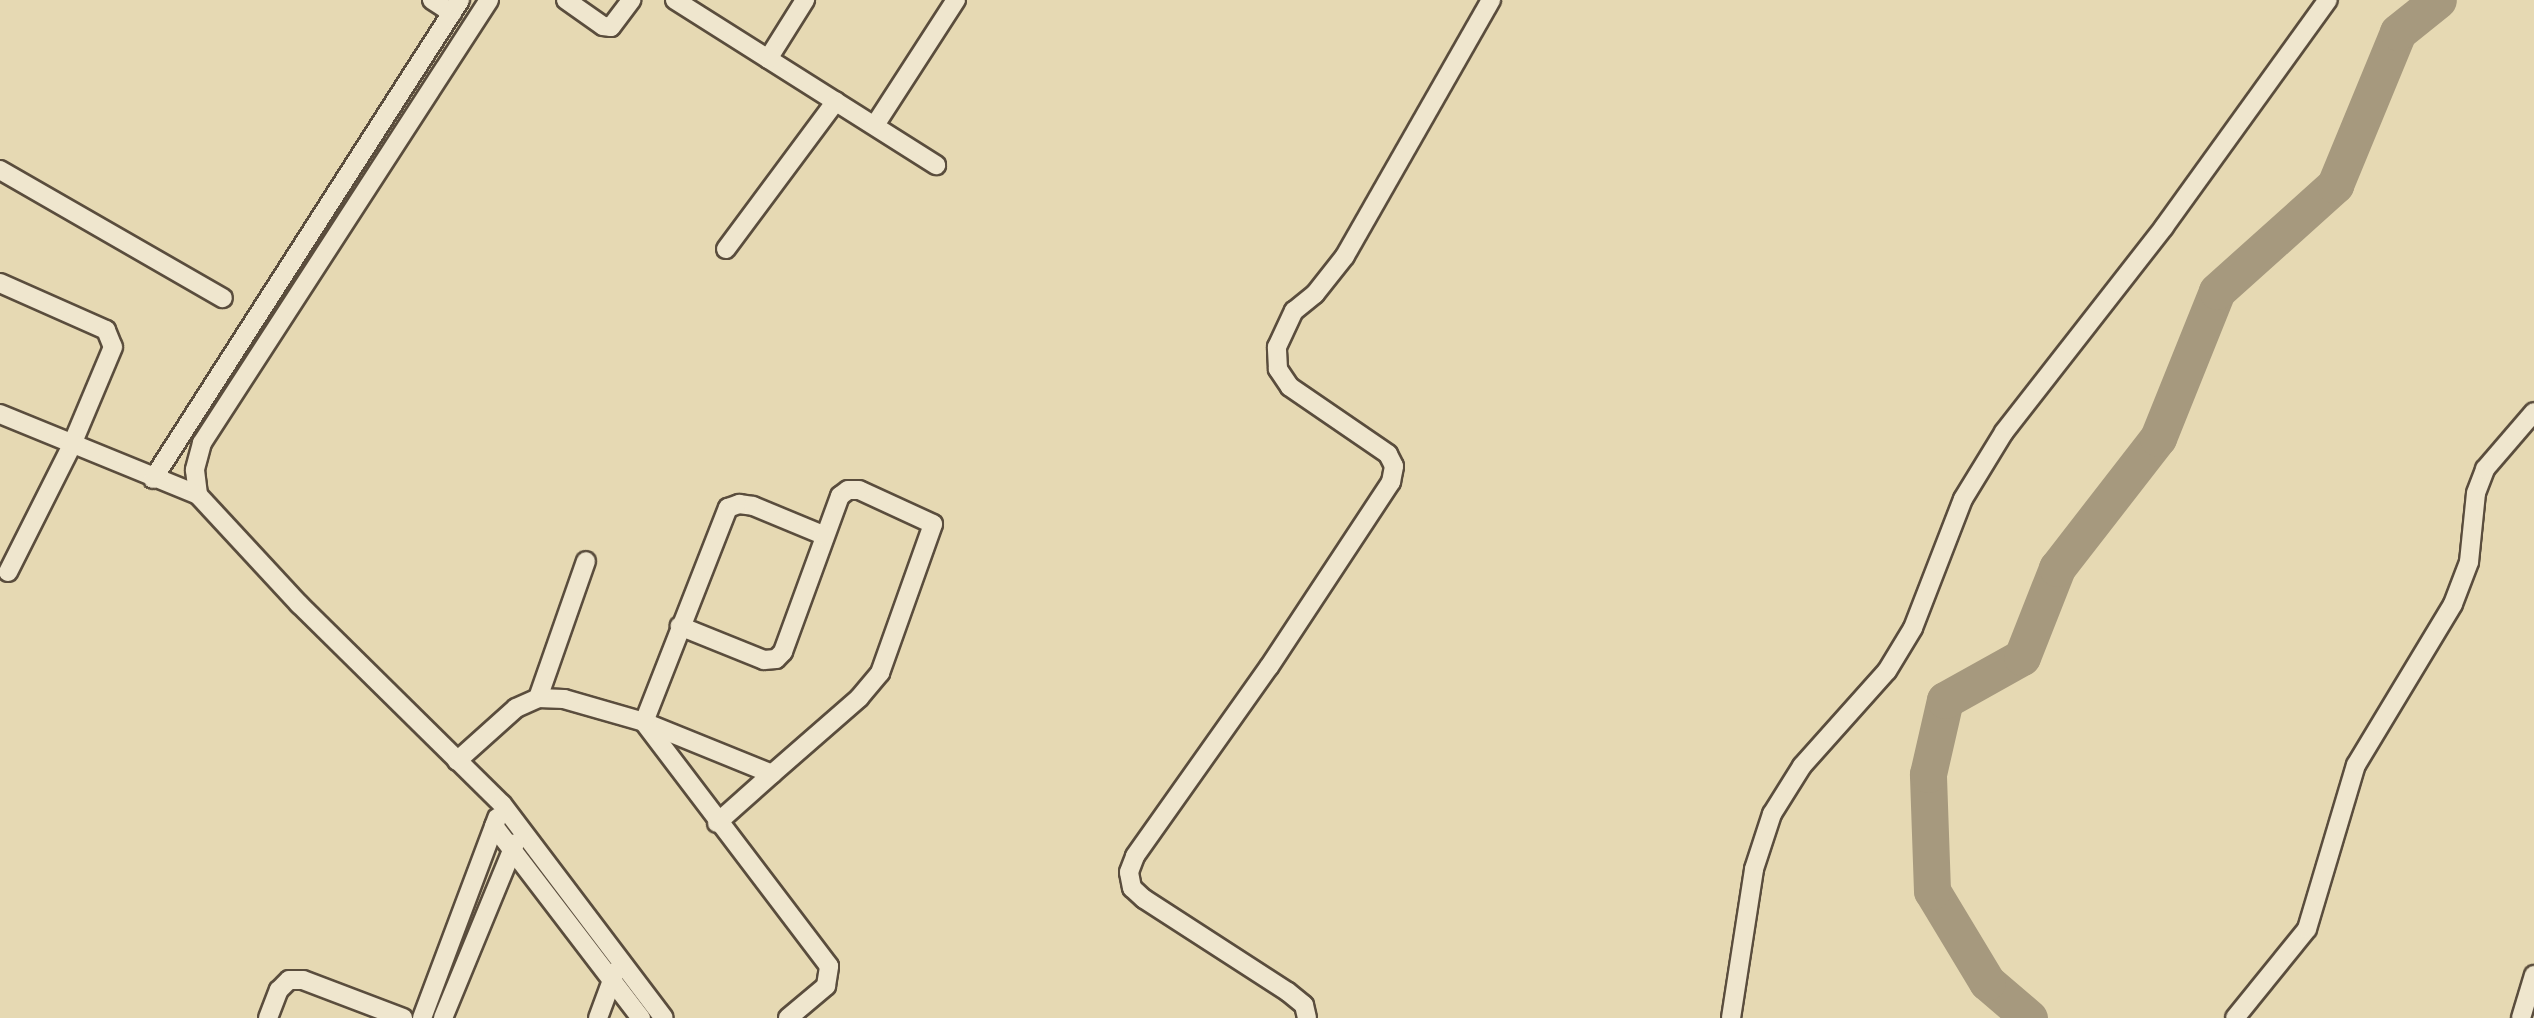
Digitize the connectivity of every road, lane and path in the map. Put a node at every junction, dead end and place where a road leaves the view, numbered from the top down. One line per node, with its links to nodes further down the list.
1 (432, 0): 10 (street)
2 (489, 0): 23 (street)
3 (566, 0): 4 (street)
4 (631, 0)
5 (675, 0): 11 (street)
6 (805, 0): 11 (street)
7 (956, 0): 13 (street)
8 (1490, 0): 48 (street)
9 (2328, 0): 49 (street)
10 (456, 6): 22 (street)
11 (768, 59): 12 (street)
12 (836, 101): 13 (street); 16 (street)
13 (875, 125): 14 (street)
14 (936, 165)
15 (0, 170): 18 (street)
16 (726, 249)
17 (0, 284): 21 (street)
18 (223, 298)
19 (2534, 412): 50 (street)
20 (0, 414): 21 (street)
21 (71, 447): 22 (street); 26 (street)
22 (153, 479): 23 (street)
23 (198, 495): 30 (street)
24 (823, 535): 27 (street); 27 (street); 31 (street)
25 (586, 561): 28 (street)
26 (8, 572)
27 (680, 626): 29 (street)
28 (538, 698): 29 (street); 30 (street)
29 (644, 722): 31 (street); 33 (street)
30 (457, 761): 32 (street)
31 (772, 774): 33 (street)
32 (502, 804): 34 (street); 35 (street)
33 (717, 823): 47 (street)
34 (494, 826): 36 (street); 42 (street)
35 (521, 831): 36 (street); 37 (street)
36 (512, 851): 39 (street); 43 (street)
37 (619, 961): 39 (street); 46 (street)
38 (2534, 975): 51 (street)
39 (611, 981): 44 (street); 45 (street)
40 (268, 1018): 41 (street)
41 (403, 1018)
42 (422, 1018)
43 (443, 1018)
44 (598, 1018)
45 (641, 1018)
46 (664, 1018)
47 (788, 1018)
48 (1307, 1018)
49 (1731, 1018)
50 (2235, 1018)
51 (2521, 1018)

